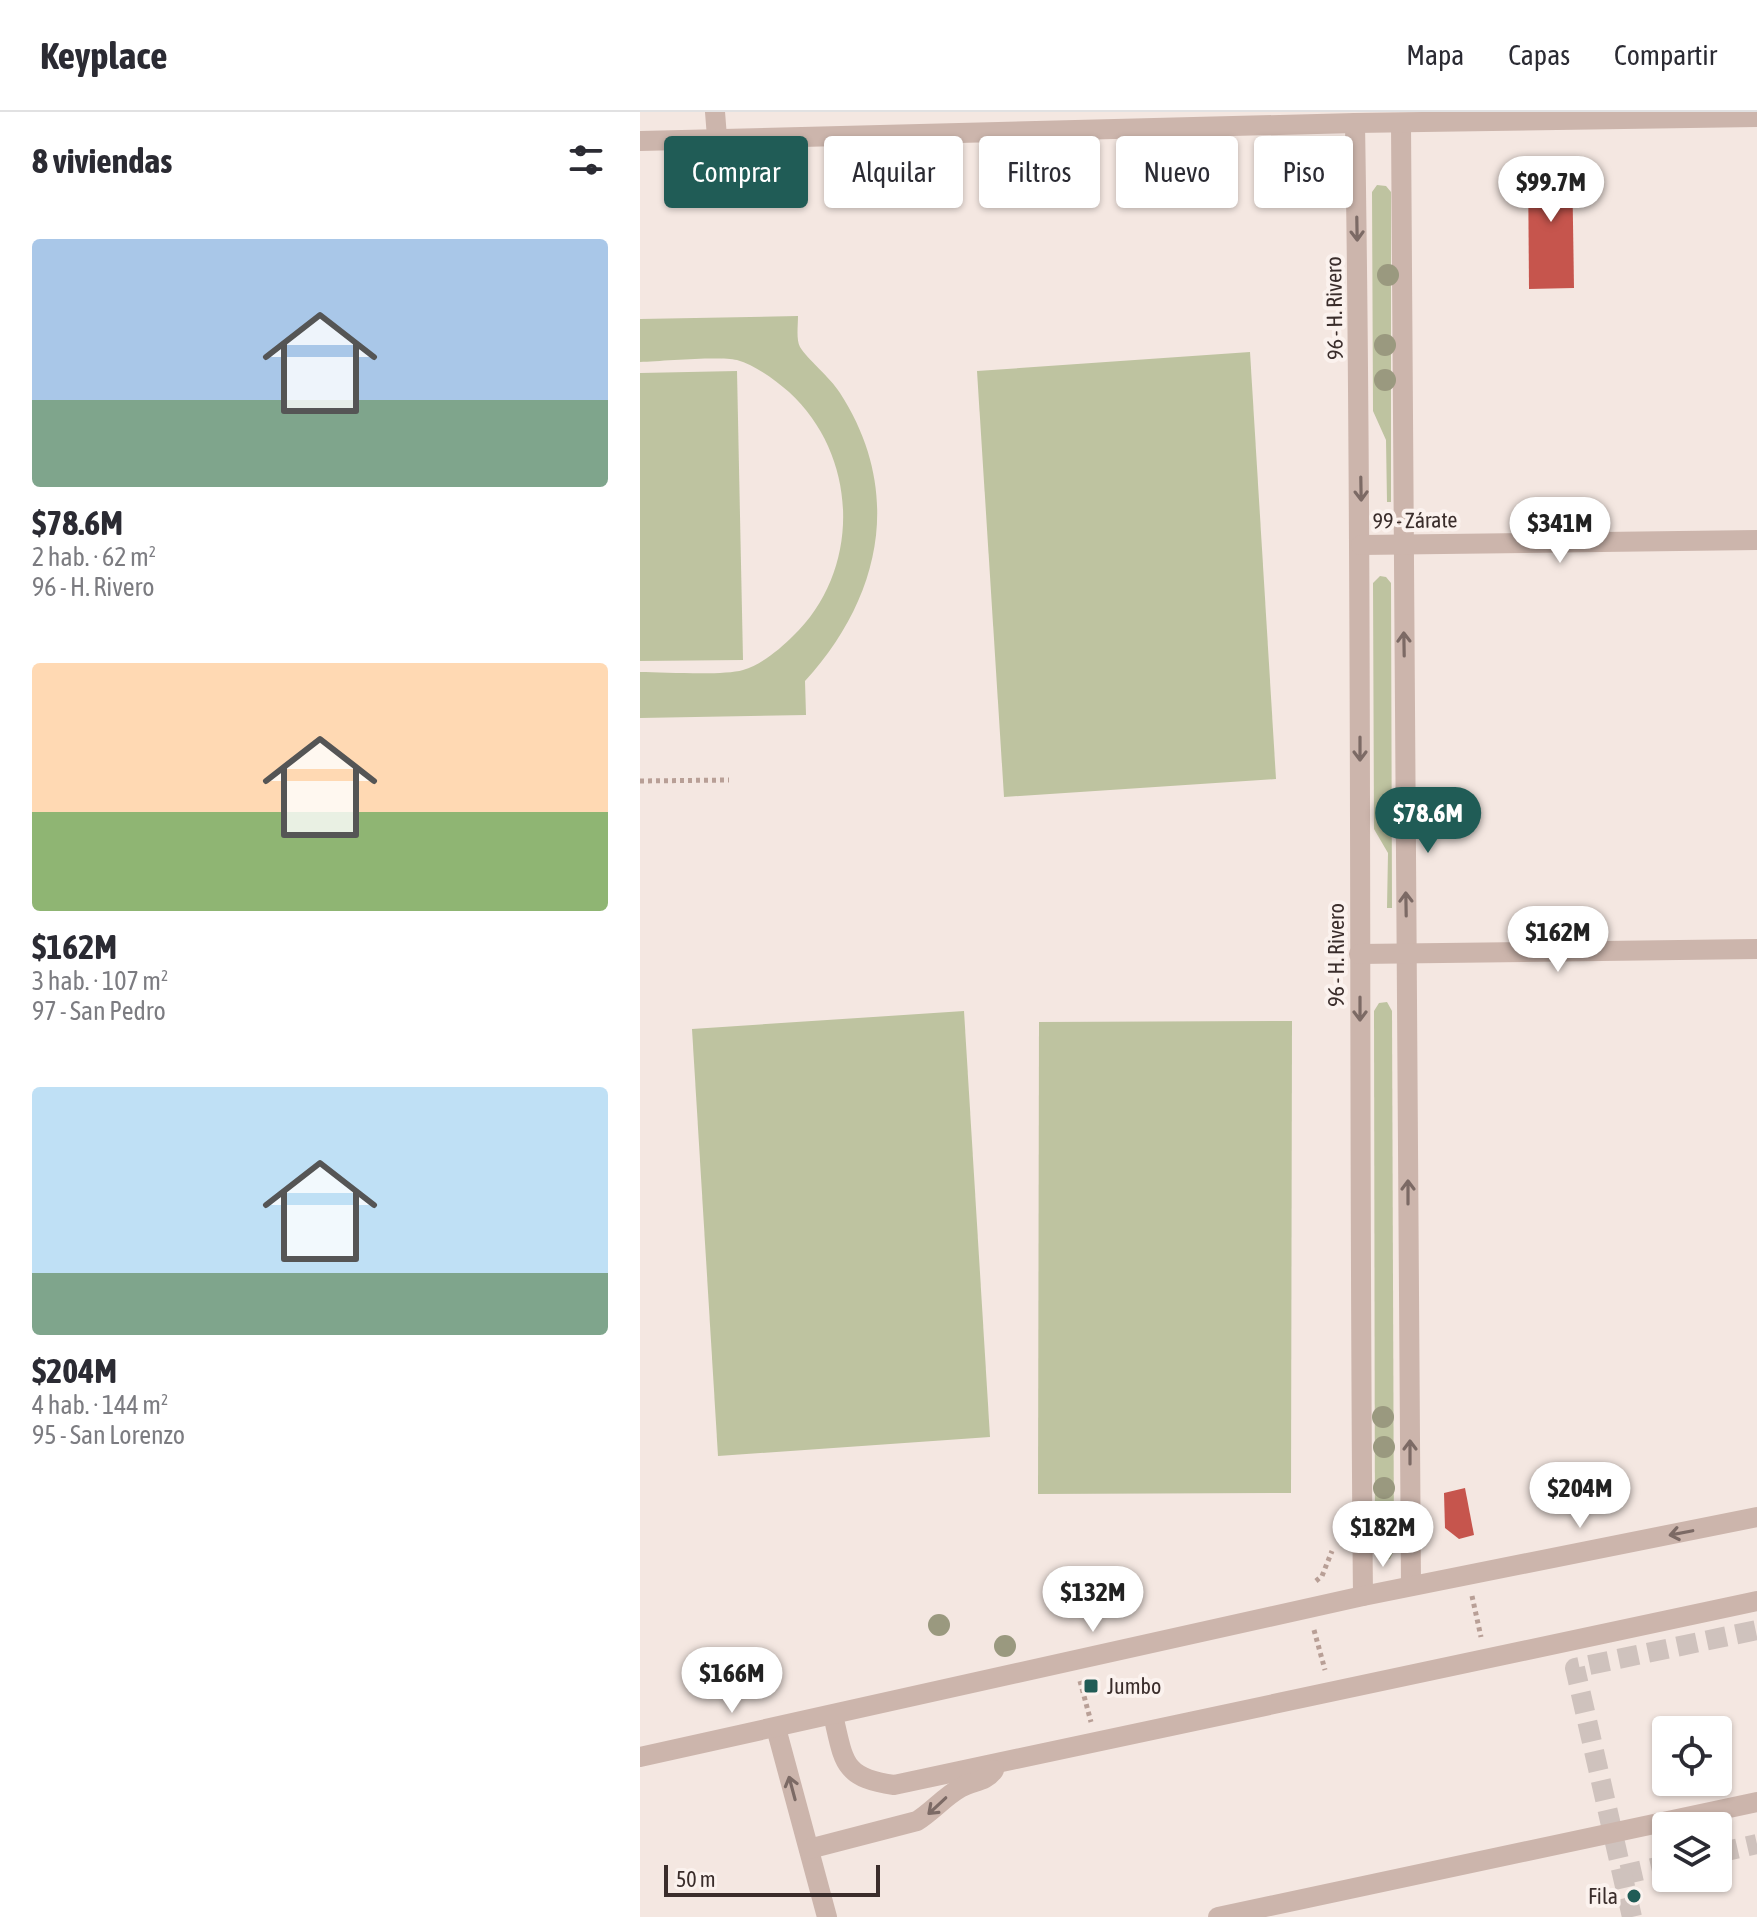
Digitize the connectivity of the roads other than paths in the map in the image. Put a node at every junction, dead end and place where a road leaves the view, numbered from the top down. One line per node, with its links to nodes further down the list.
1 (715, 112): 7 (street)
2 (1669, 115): 3 (street); 6 (street)
3 (1757, 117)
4 (1181, 119): 5 (street); 8 (street)
5 (1355, 123): 6 (street); 12 (street, 96 - H. Rivero, one-way to 12)
6 (1401, 124): 13 (street)
7 (717, 136)
8 (743, 136)
9 (664, 140): 10 (street)
10 (640, 141)
11 (1757, 540): 13 (street, 99 - Zárate)
12 (1361, 545): 13 (street, 99 - Zárate); 16 (street, 96 - H. Rivero, one-way to 16)
13 (1403, 545): 15 (street, one-way to 13)
14 (1757, 949): 15 (street)
15 (1407, 953): 16 (street); 18 (street, one-way to 15)
16 (1359, 954): 19 (street, 96 - H. Rivero, one-way to 19)
17 (1757, 1517): 18 (street, one-way to 18)
18 (1411, 1586): 19 (street)
19 (1363, 1596): 21 (street)
20 (1757, 1601): 24 (street)
21 (833, 1715): 22 (street); 24 (street)
22 (776, 1728): 23 (street); 26 (street, one-way to 22)
23 (640, 1757)
24 (999, 1763): 26 (street, one-way to 26)
25 (1757, 1802): 28 (street)
26 (809, 1849): 27 (street)
27 (827, 1917)
28 (1218, 1917)

